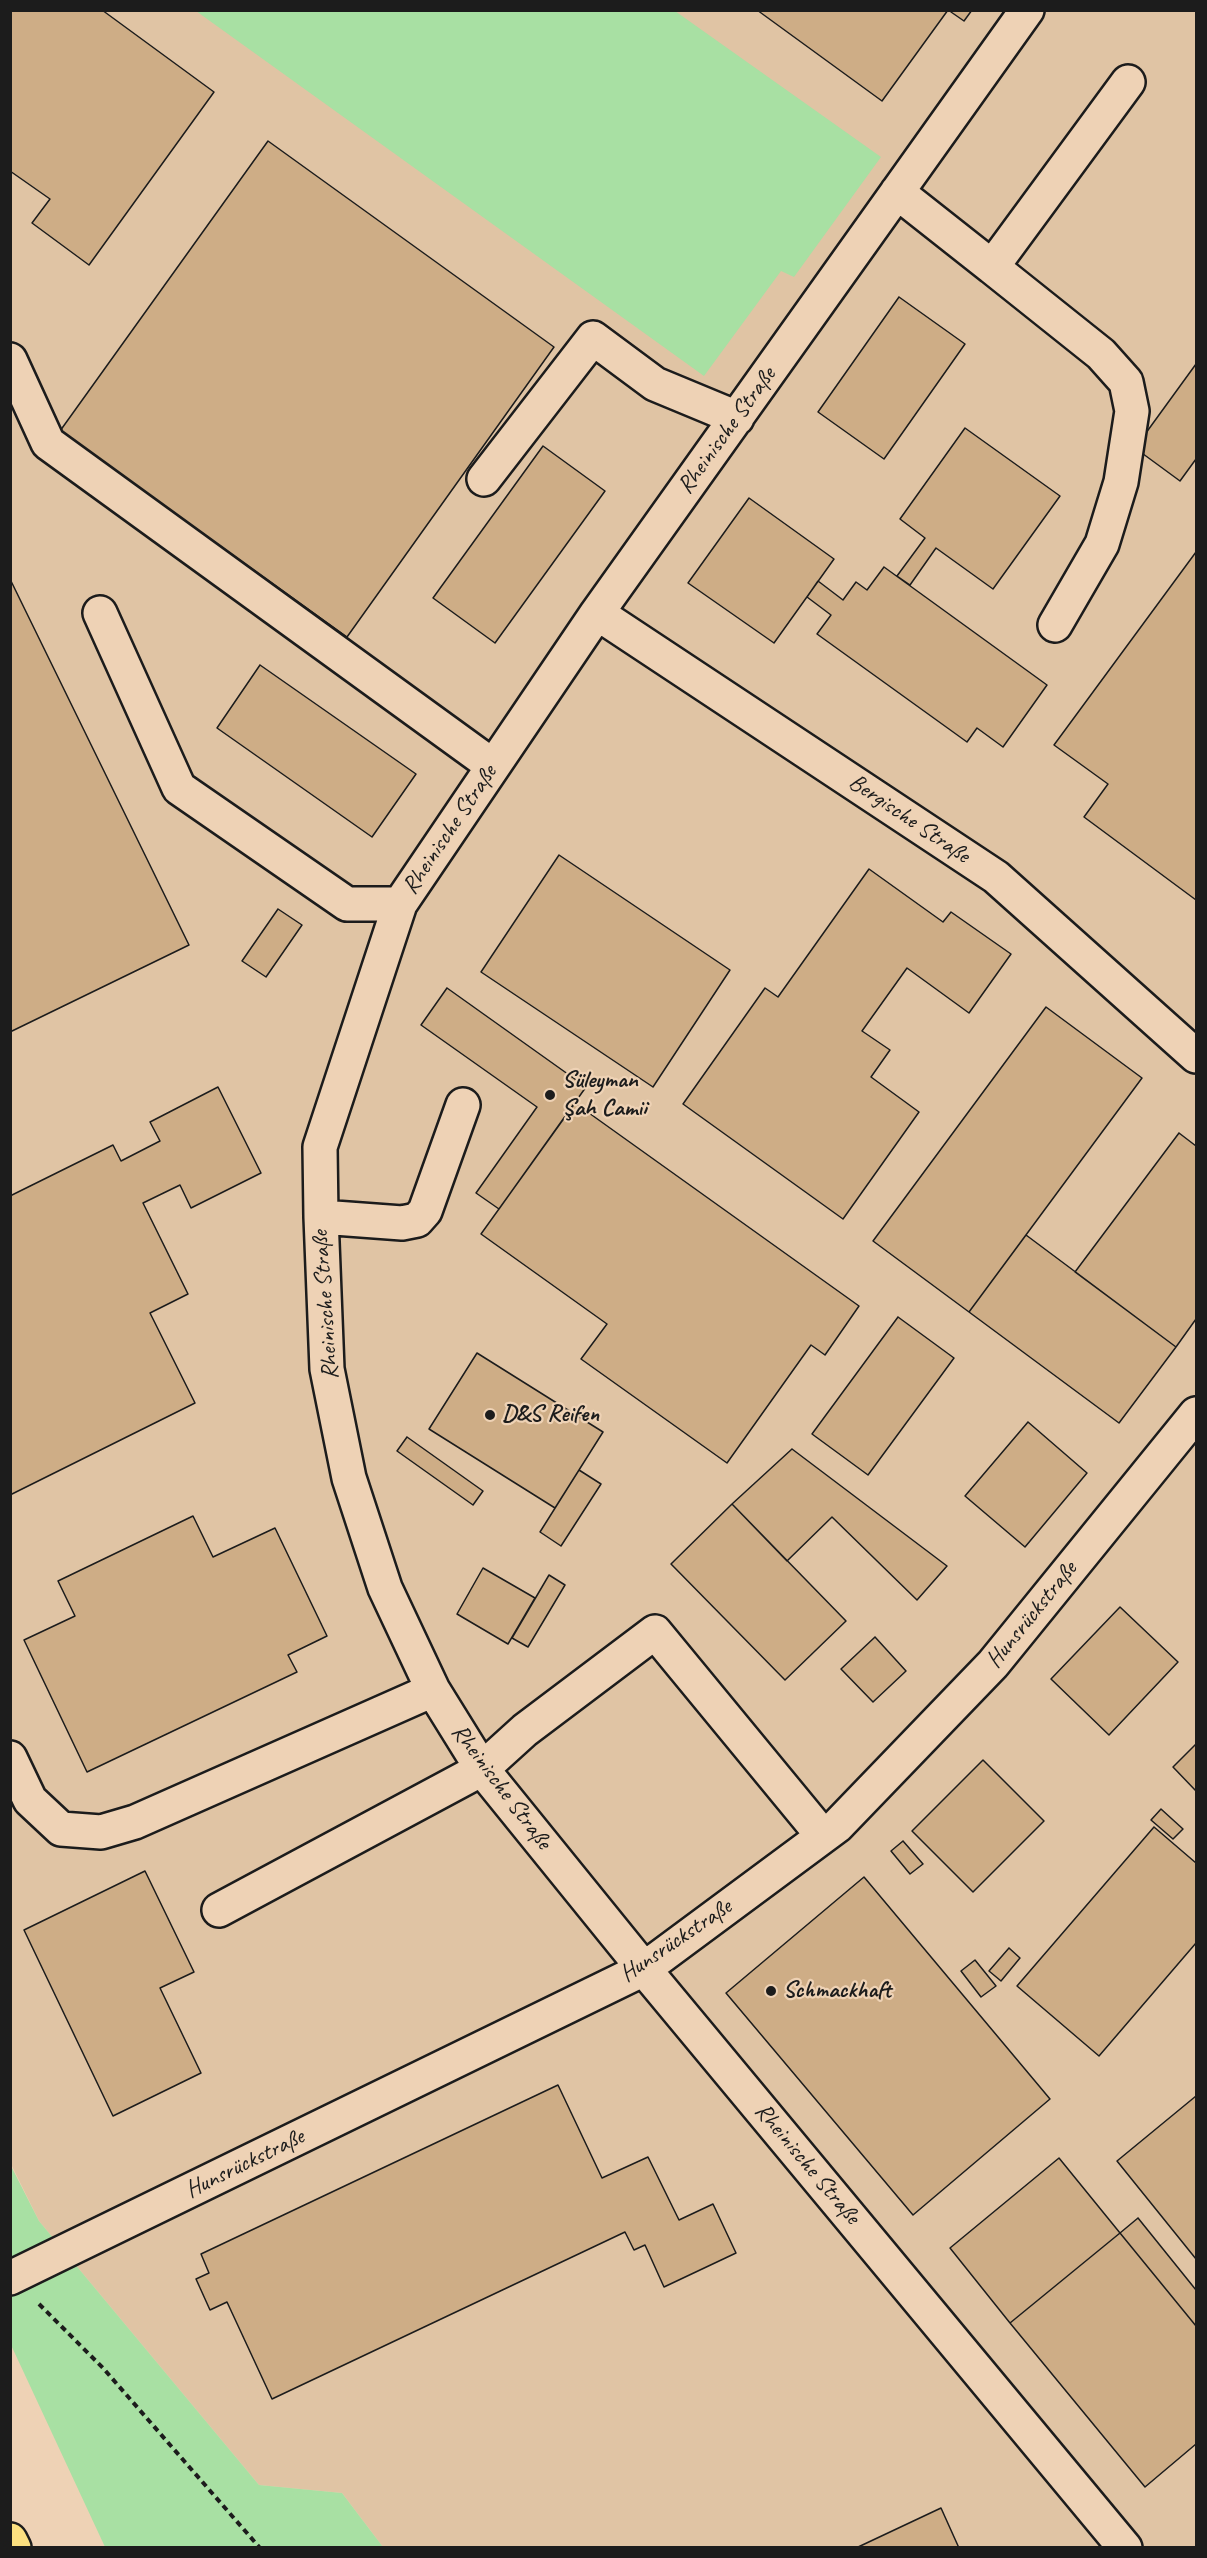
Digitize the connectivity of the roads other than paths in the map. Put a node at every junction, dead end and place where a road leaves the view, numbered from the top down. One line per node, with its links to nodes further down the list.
1 (1027, 10): 3 (street, Rheinische Straße)
2 (1128, 82): 4 (street)
3 (897, 192): 4 (street); 6 (street, Rheinische Straße)
4 (992, 267): 10 (street)
5 (10, 360): 11 (street)
6 (737, 418): 7 (street); 9 (street, Rheinische Straße)
7 (484, 479)
8 (100, 613): 12 (street)
9 (597, 613): 11 (street, Rheinische Straße); 13 (street, Bergische Straße)
10 (1055, 625)
11 (493, 766): 12 (street, Rheinische Straße)
12 (400, 904): 15 (street, Rheinische Straße)
13 (1197, 1056)
14 (463, 1105): 15 (street)
15 (321, 1217): 17 (street, Rheinische Straße)
16 (1197, 1414): 20 (street, Hunsrückstraße)
17 (433, 1690): 18 (street); 19 (street, Rheinische Straße)
18 (10, 1758)
19 (482, 1770): 20 (street); 21 (street); 22 (street, Rheinische Straße)
20 (823, 1836): 22 (street, Hunsrückstraße)
21 (219, 1910)
22 (644, 1969): 23 (street, Hunsrückstraße); 26 (street, Rheinische Straße)
23 (12, 2278)
24 (10, 2540): 25 (highway)
25 (14, 2547)
26 (1125, 2547)

